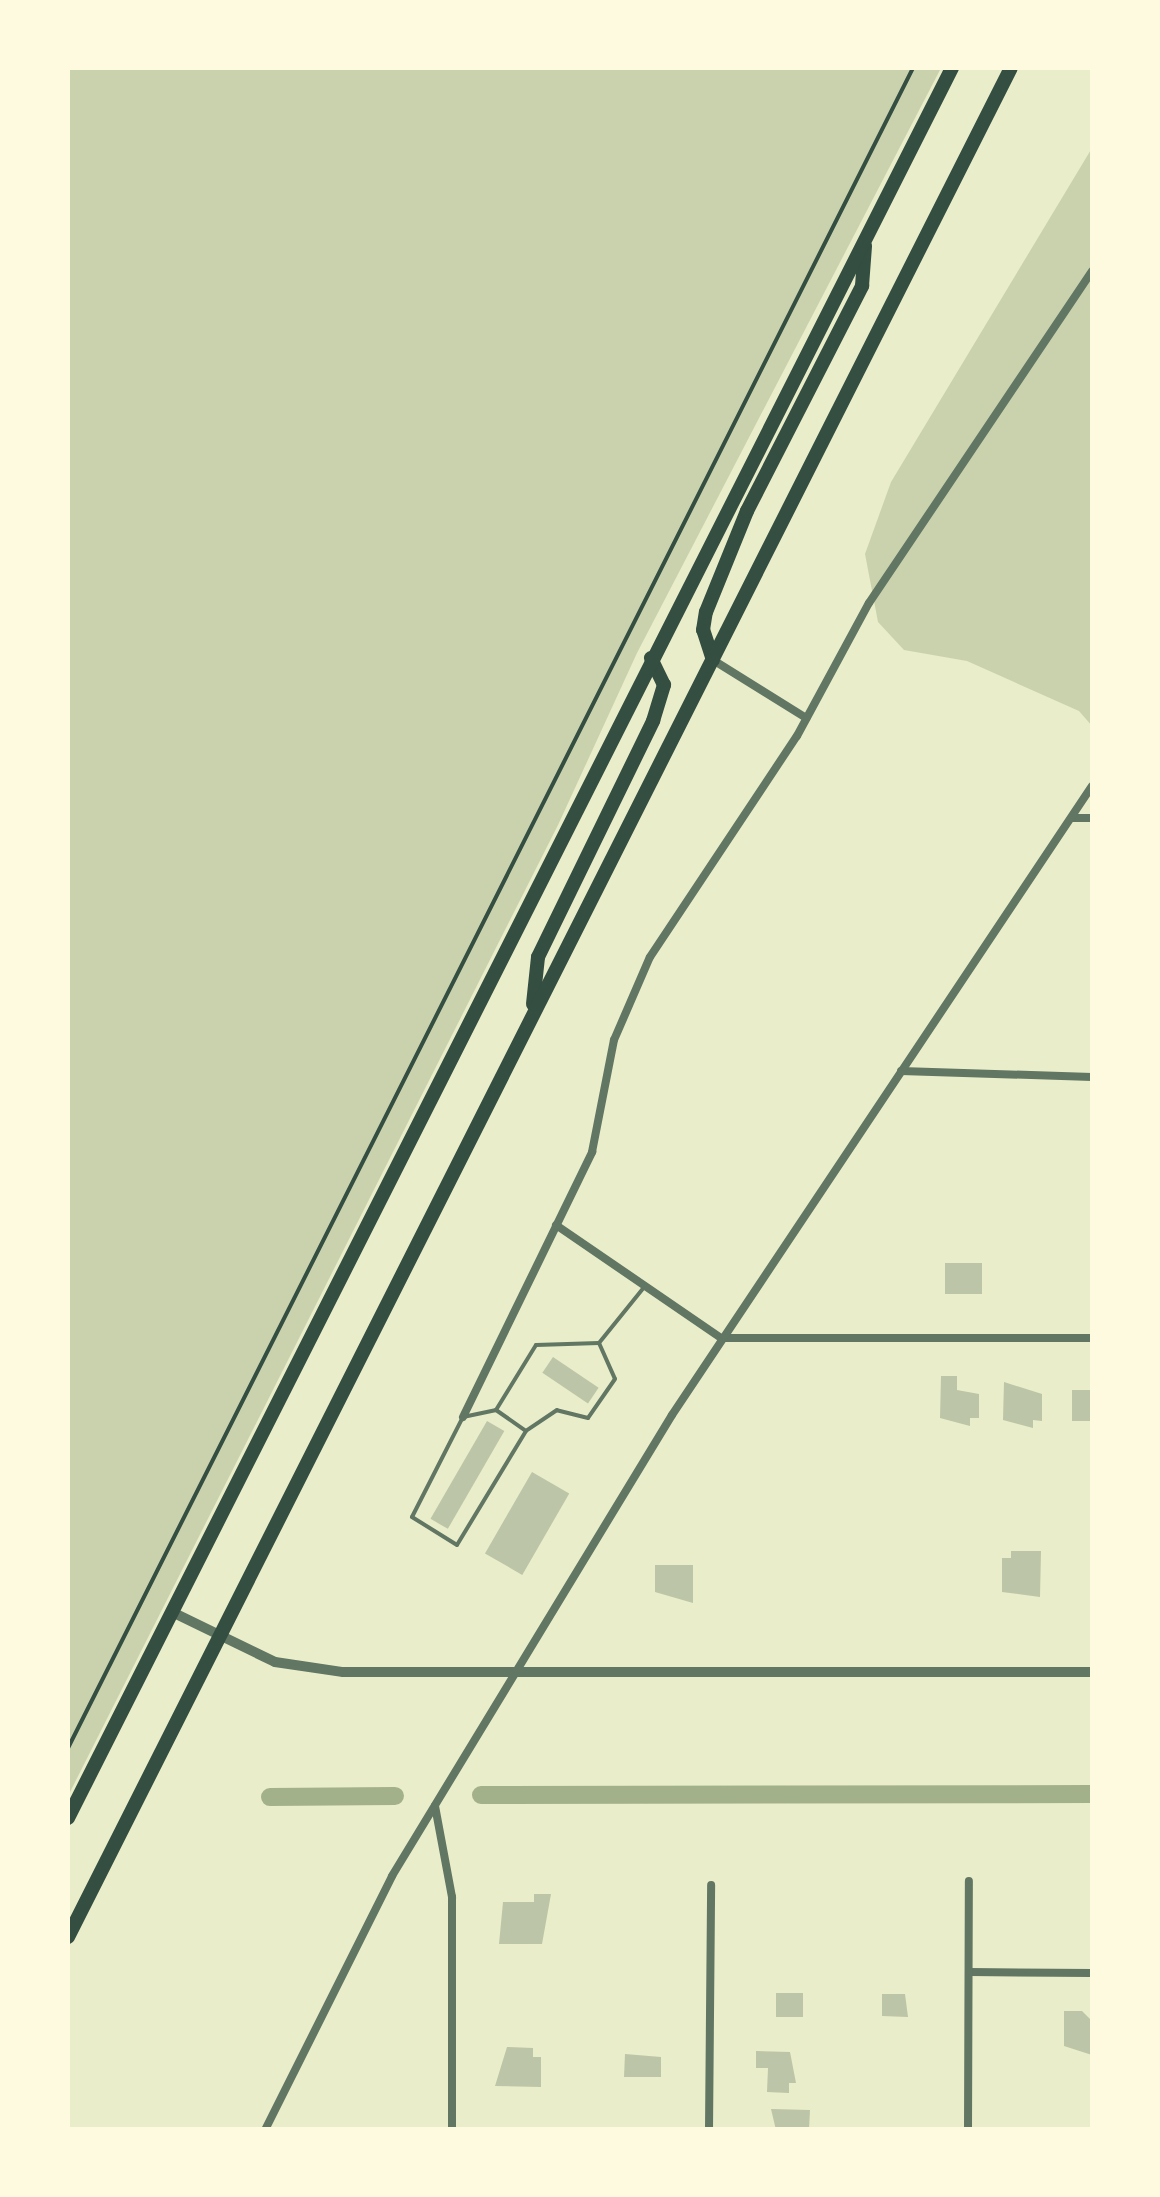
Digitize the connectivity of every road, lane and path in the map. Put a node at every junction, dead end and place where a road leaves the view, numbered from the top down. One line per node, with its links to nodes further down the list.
1 (912, 68): 27 (path)
2 (952, 68): 4 (highway)
3 (1011, 68): 7 (highway)
4 (865, 240): 6 (highway); 7 (highway)
5 (1092, 271): 8 (street)
6 (651, 658): 12 (highway); 23 (highway)
7 (713, 660): 8 (street); 12 (highway)
8 (806, 718): 15 (street)
9 (1092, 786): 10 (street)
10 (1072, 818): 11 (street); 13 (street)
11 (1092, 818)
12 (532, 1015): 24 (highway)
13 (901, 1071): 14 (street); 17 (street)
14 (1092, 1077)
15 (556, 1225): 16 (street); 21 (street)
16 (645, 1286): 17 (street); 19 (lane)
17 (722, 1338): 18 (street); 25 (street)
18 (1092, 1338)
19 (599, 1343): 20 (lane); 22 (lane)
20 (496, 1410): 21 (lane); 22 (lane)
21 (463, 1417): 22 (lane)
22 (526, 1431)
23 (172, 1612): 24 (street); 29 (highway)
24 (221, 1636): 25 (street); 32 (highway)
25 (515, 1672): 26 (street); 28 (street)
26 (1092, 1672)
27 (68, 1748)
28 (434, 1806): 35 (street); 36 (street)
29 (68, 1818)
30 (969, 1881): 33 (street)
31 (711, 1884): 37 (street)
32 (68, 1937)
33 (970, 1972): 34 (street); 38 (street)
34 (1092, 1972)
35 (265, 2130)
36 (452, 2130)
37 (710, 2130)
38 (968, 2130)

